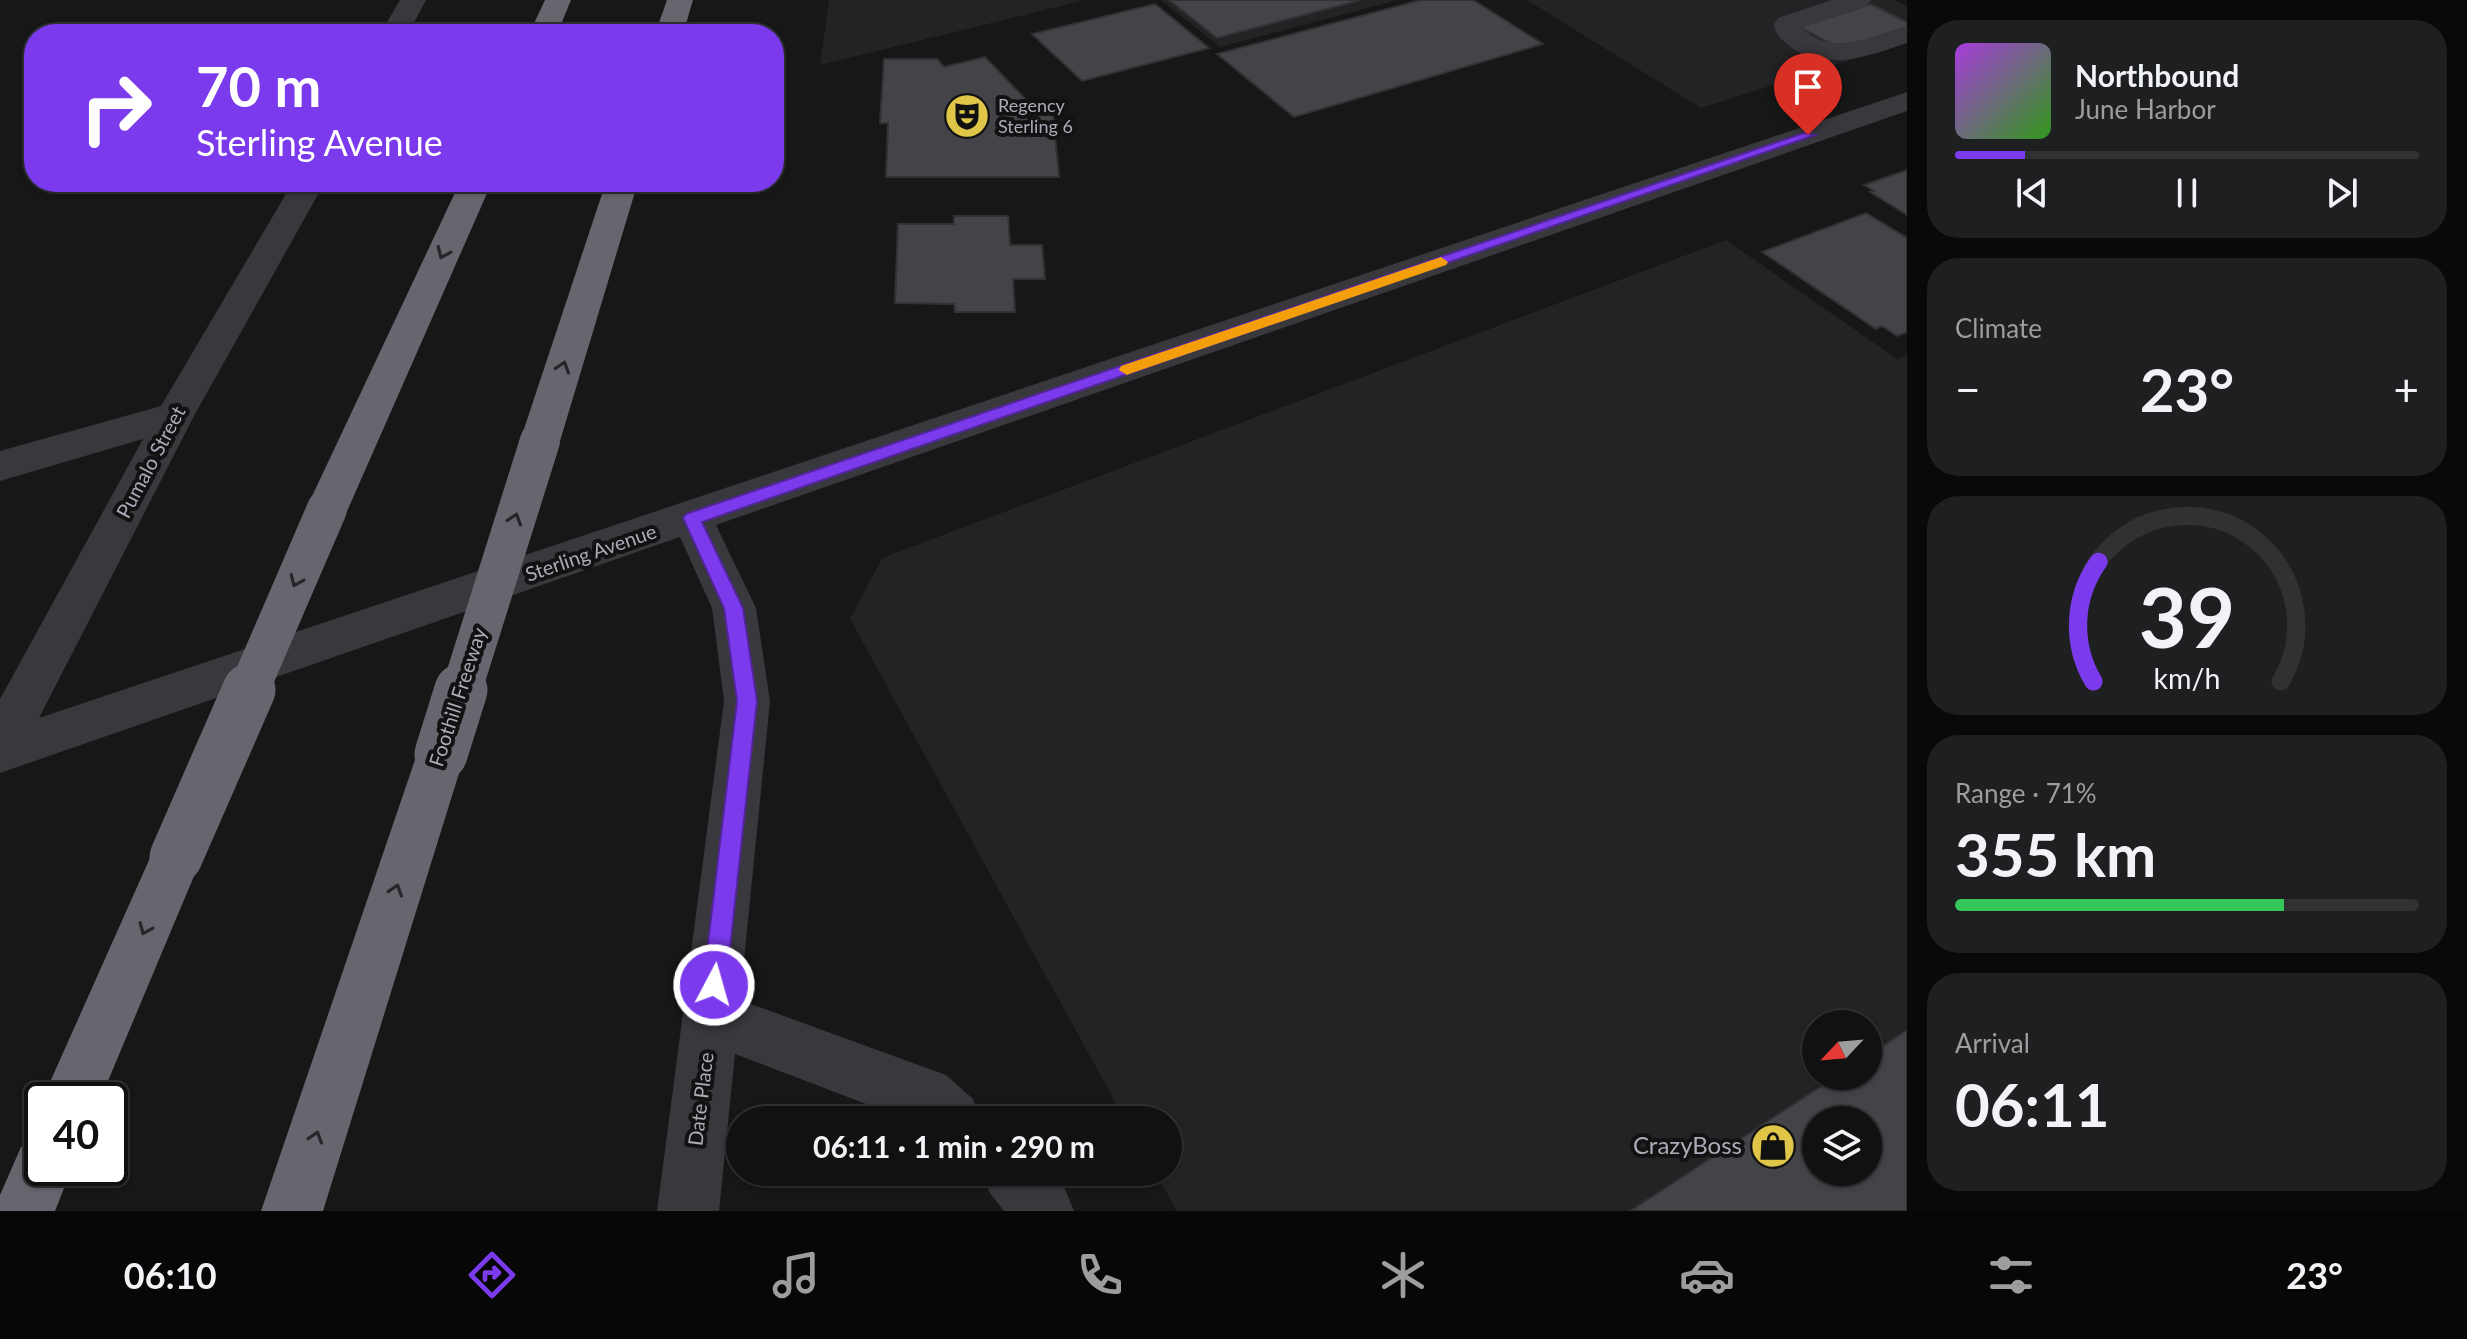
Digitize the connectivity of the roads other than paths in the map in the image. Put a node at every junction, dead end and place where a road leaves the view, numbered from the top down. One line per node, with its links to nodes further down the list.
1 (413, 0): 6 (street)
2 (558, 0): 7 (highway)
3 (680, 0): 8 (highway)
4 (1858, 0): 5 (street)
5 (1894, 13)
6 (400, 24)
7 (547, 24)
8 (672, 24)
9 (1903, 105): 15 (street, Sterling Avenue)
10 (303, 192): 13 (street, Pumalo Street)
11 (471, 192): 19 (highway, one-way to 19, bridge)
12 (619, 192): 24 (highway, Foothill Freeway, one-way to 12, bridge)
13 (175, 416): 14 (street); 16 (street, Pumalo Street)
14 (0, 466)
15 (692, 518): 17 (street, Sterling Avenue); 18 (street, Date Place)
16 (0, 745)
17 (0, 752)
18 (711, 1017): 20 (street); 25 (street, Date Place)
19 (79, 1082)
20 (934, 1106)
21 (34, 1186): 23 (highway)
22 (1022, 1186): 26 (street)
23 (24, 1211)
24 (292, 1211)
25 (688, 1211)
26 (1043, 1211)

